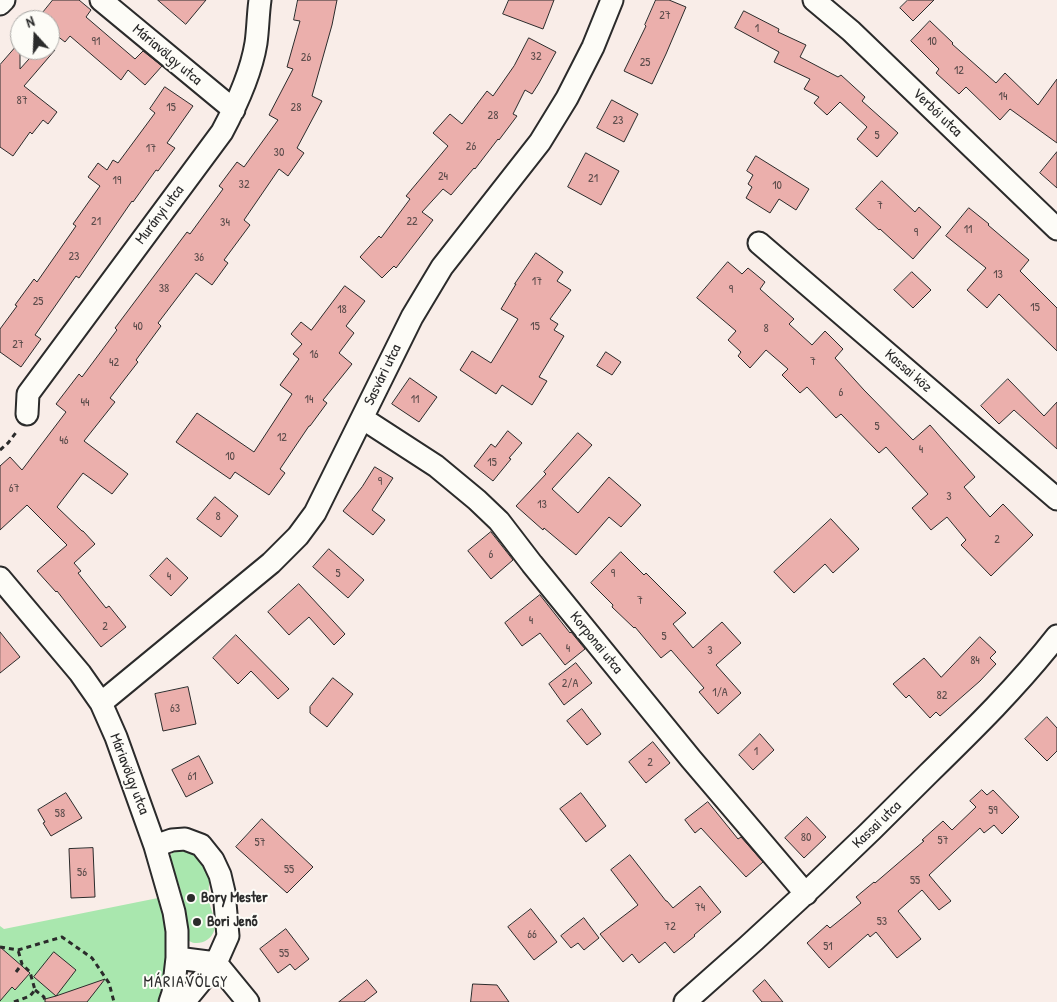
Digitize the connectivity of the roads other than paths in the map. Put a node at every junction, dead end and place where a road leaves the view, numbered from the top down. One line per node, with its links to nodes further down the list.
1 (4, 0): 6 (street)
2 (101, 0): 7 (street, Máriavölgy utca)
3 (260, 0): 7 (street, Murányi utca)
4 (612, 0): 11 (street, Sasvári utca)
5 (814, 0): 8 (street, Verbói utca)
6 (0, 4)
7 (234, 110): 10 (street, Murányi utca)
8 (1057, 229)
9 (759, 243): 12 (street, Kassai köz)
10 (26, 414)
11 (362, 418): 15 (street, Sasvári utca); 17 (street, Korponai utca)
12 (1057, 499)
13 (0, 578): 15 (street, Máriavölgy utca)
14 (1057, 636): 17 (street, Kassai utca)
15 (101, 703): 16 (street, Máriavölgy utca)
16 (156, 846): 18 (street, Máriavölgy utca); 19 (street)
17 (806, 894): 23 (street, Kassai utca)
18 (177, 958): 19 (street); 20 (street, Máriavölgy utca)
19 (216, 963): 21 (street); 22 (street)
20 (170, 1002)
21 (184, 1002)
22 (248, 1002)
23 (685, 1002)

